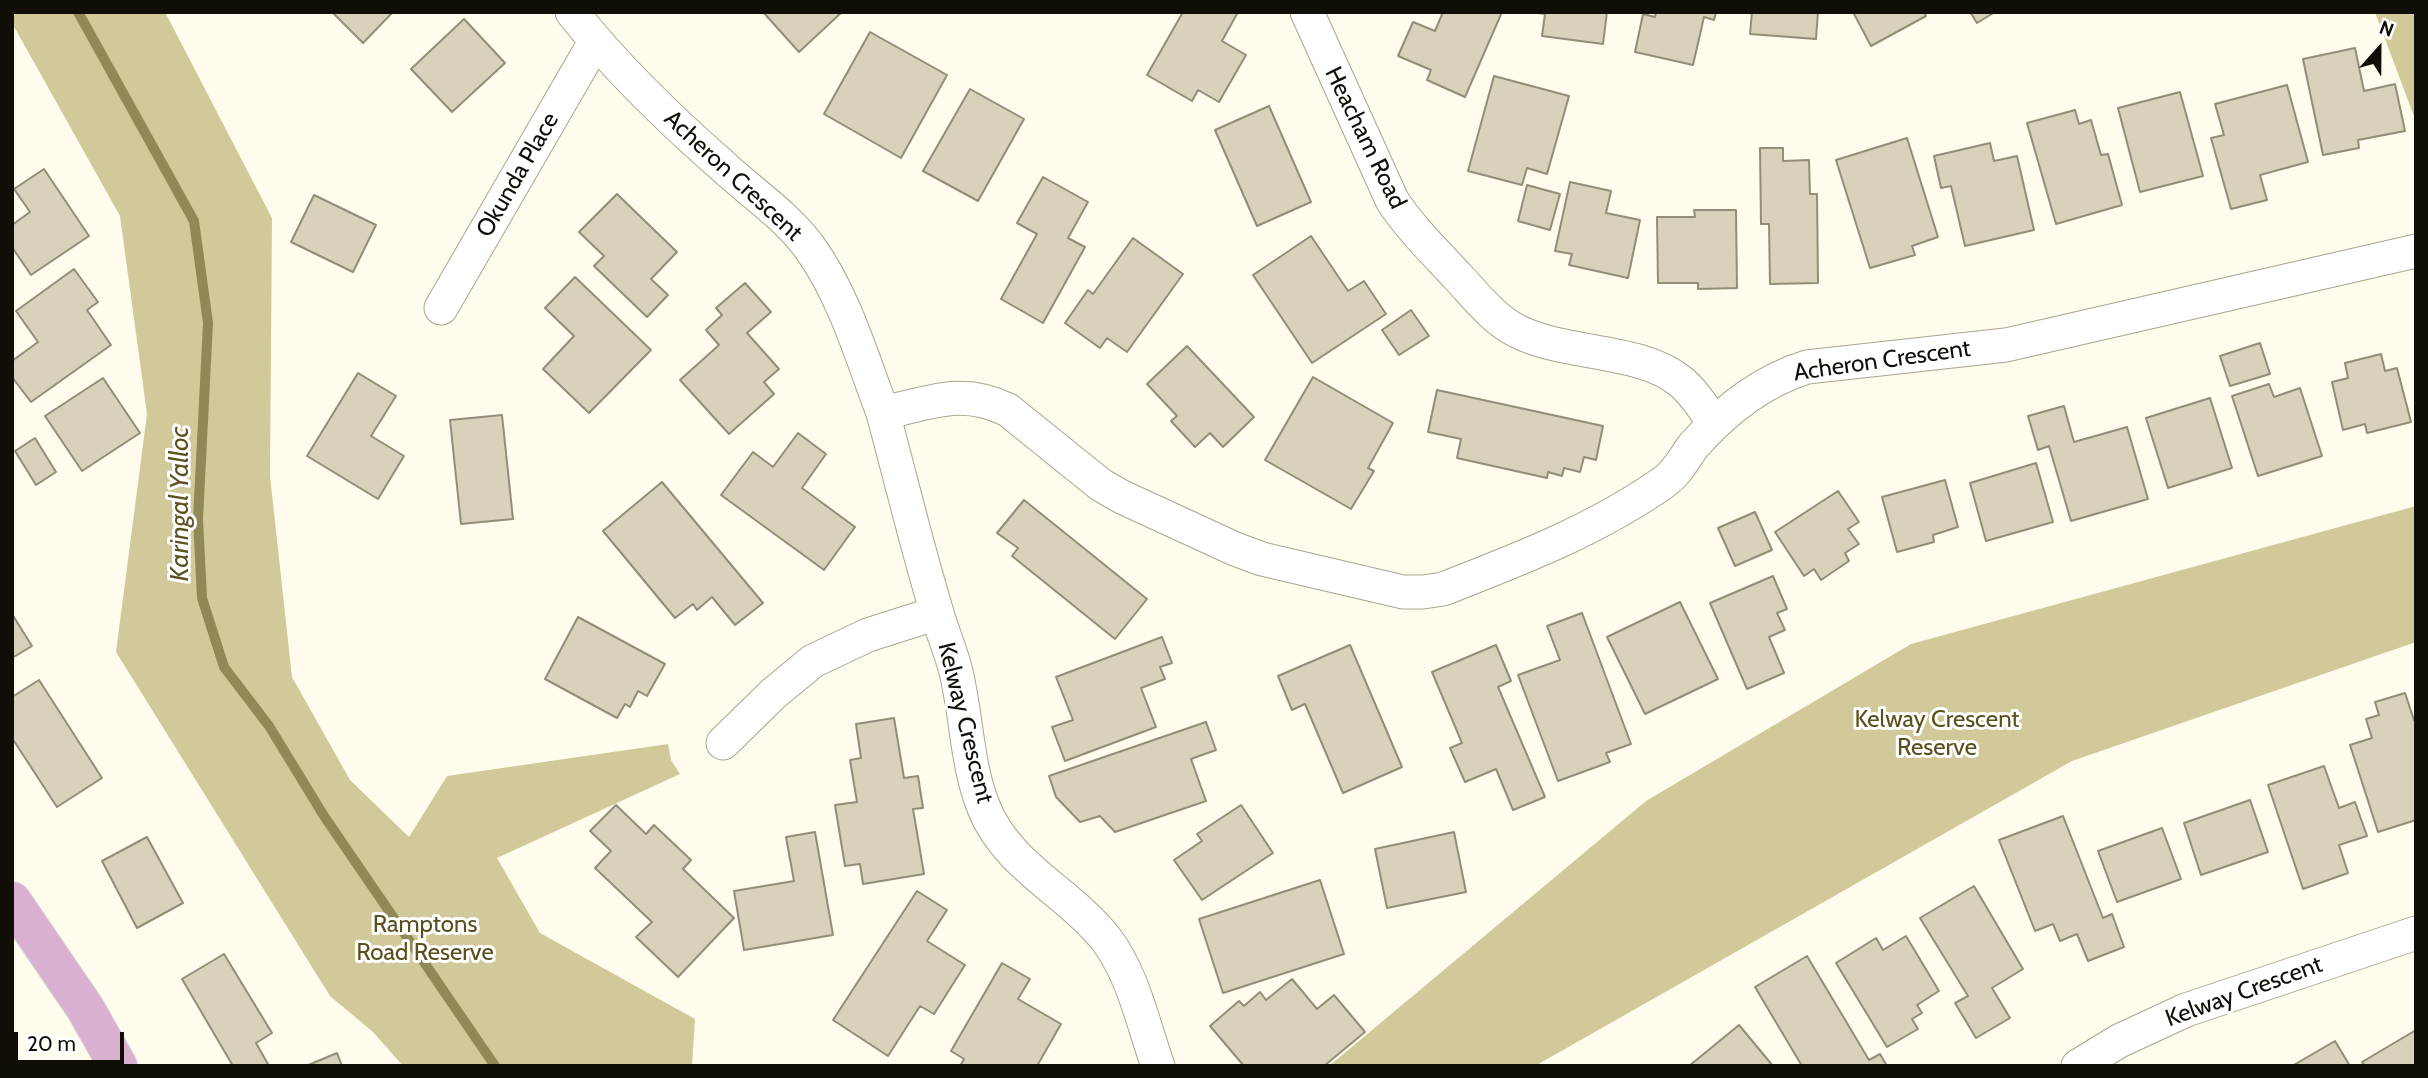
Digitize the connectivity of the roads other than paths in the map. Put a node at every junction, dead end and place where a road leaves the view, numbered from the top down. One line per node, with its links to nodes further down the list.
1 (572, 12): 3 (street, Acheron Crescent)
2 (1307, 12): 7 (street, Heacham Road)
3 (595, 41): 5 (street, Okunda Place); 6 (street, Acheron Crescent)
4 (2416, 251): 7 (street, Acheron Crescent)
5 (441, 308)
6 (883, 413): 7 (street, Acheron Crescent); 8 (street, Kelway Crescent)
7 (1714, 423)
8 (937, 613): 9 (street); 13 (street, Kelway Crescent)
9 (723, 743)
10 (12, 901): 12 (main road)
11 (2416, 933): 14 (street, Kelway Crescent)
12 (118, 1066)
13 (1158, 1066)
14 (2078, 1066)

